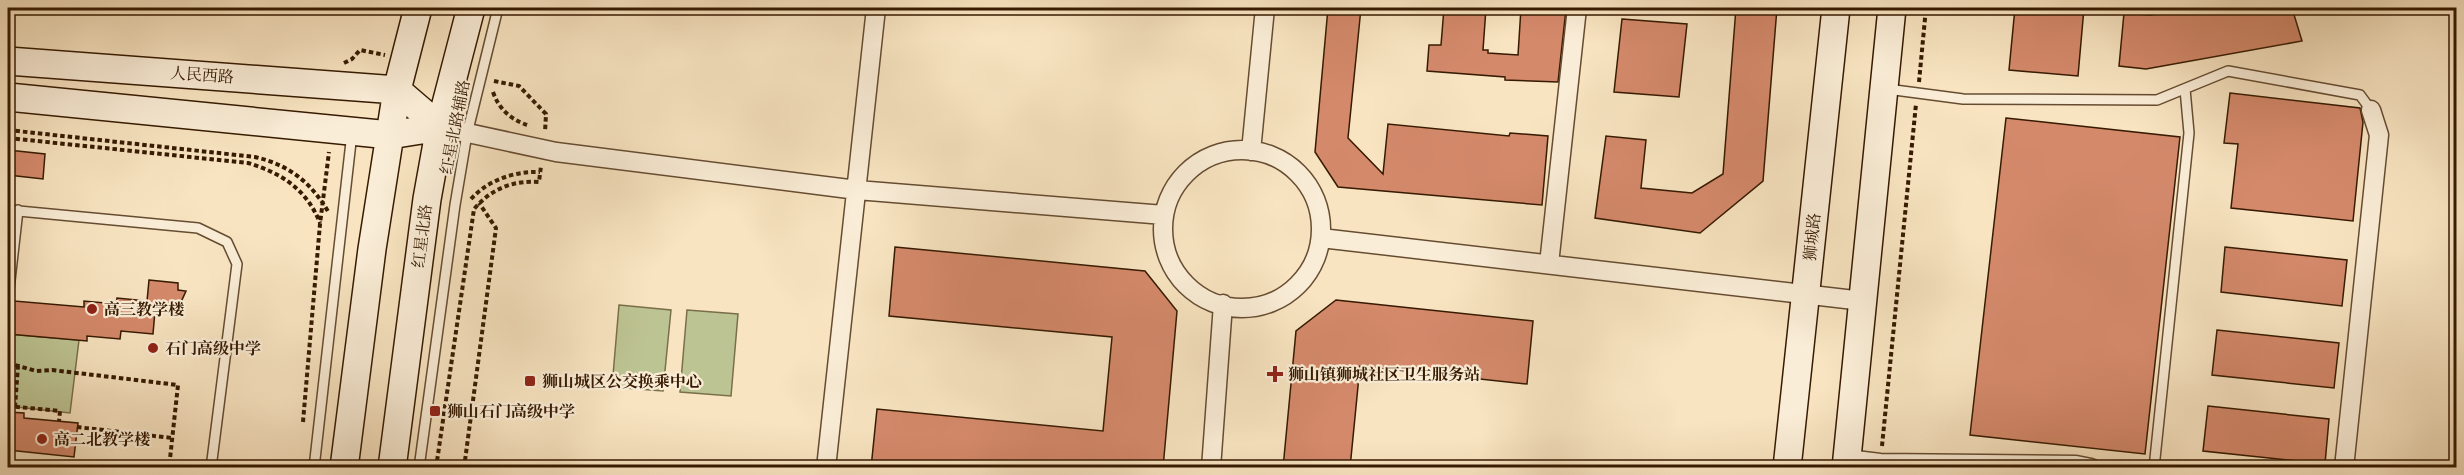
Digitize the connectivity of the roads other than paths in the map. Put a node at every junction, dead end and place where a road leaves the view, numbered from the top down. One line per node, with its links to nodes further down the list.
1 (418, 8): 12 (street)
2 (471, 8): 15 (street, 红星北路)
3 (498, 8): 17 (lane, 红星北路辅路)
4 (876, 8): 20 (street)
5 (1265, 8): 19 (street)
6 (1577, 8): 25 (street)
7 (1836, 8): 26 (street, 狮城路)
8 (1892, 8): 10 (street)
9 (8, 61): 12 (street, 人民西路)
10 (1884, 89): 11 (lane); 28 (street)
11 (2185, 89): 14 (lane); 40 (lane)
12 (398, 90): 15 (street); 18 (street)
13 (8, 97): 16 (street)
14 (2371, 110): 41 (street)
15 (440, 127): 17 (street); 18 (street); 34 (street, 红星北路)
16 (352, 131): 18 (street); 32 (lane)
17 (467, 134): 20 (street); 35 (lane, 红星北路辅路)
18 (390, 135): 33 (street)
19 (1251, 151): 23 (street); 24 (street)
20 (857, 190): 23 (street); 36 (street)
21 (8, 210): 22 (lane)
22 (18, 210): 27 (lane); 31 (lane)
23 (1164, 215): 29 (street)
24 (1321, 238): 25 (street); 29 (street)
25 (1549, 264): 26 (street)
26 (1805, 294): 28 (street); 38 (street, 狮城路)
27 (8, 298)
28 (1863, 301): 30 (street)
29 (1223, 304): 37 (street)
30 (1847, 463): 39 (street)
31 (211, 468)
32 (314, 468)
33 (344, 468)
34 (392, 468)
35 (419, 468)
36 (826, 468)
37 (1211, 468)
38 (1787, 468)
39 (2091, 468)
40 (2154, 468)
41 (2344, 468)

